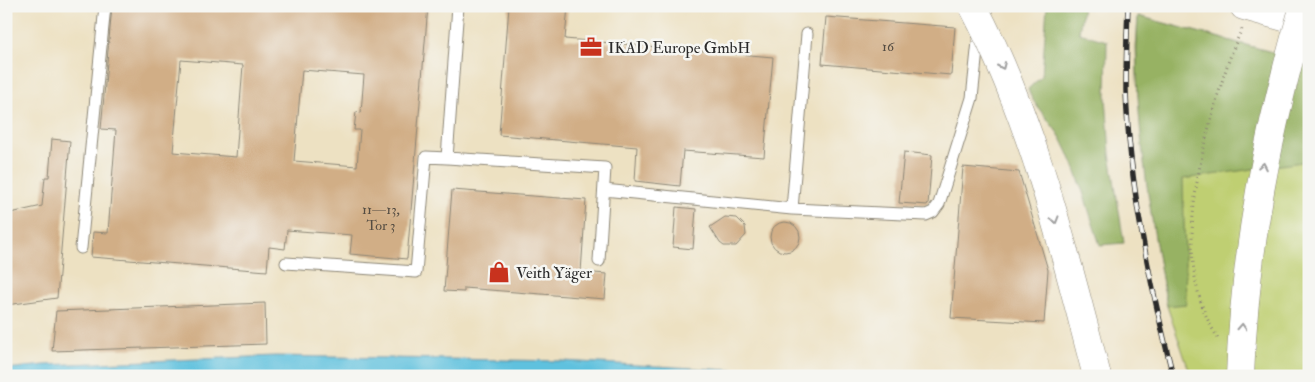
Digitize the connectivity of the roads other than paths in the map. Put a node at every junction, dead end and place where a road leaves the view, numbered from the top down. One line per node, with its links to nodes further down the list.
1 (105, 6): 12 (lane)
2 (458, 6): 9 (lane)
3 (973, 6): 15 (main road, one-way to 15, bridge)
4 (982, 6): 11 (lane)
5 (1304, 6): 16 (main road, one-way to 5, bridge)
6 (1250, 7): 7 (main road)
7 (1309, 24)
8 (807, 34): 11 (lane)
9 (447, 158): 10 (lane); 14 (lane)
10 (604, 190): 11 (lane); 13 (lane)
11 (792, 210)
12 (81, 248)
13 (599, 261)
14 (286, 263)
15 (1097, 376)
16 (1240, 376)

